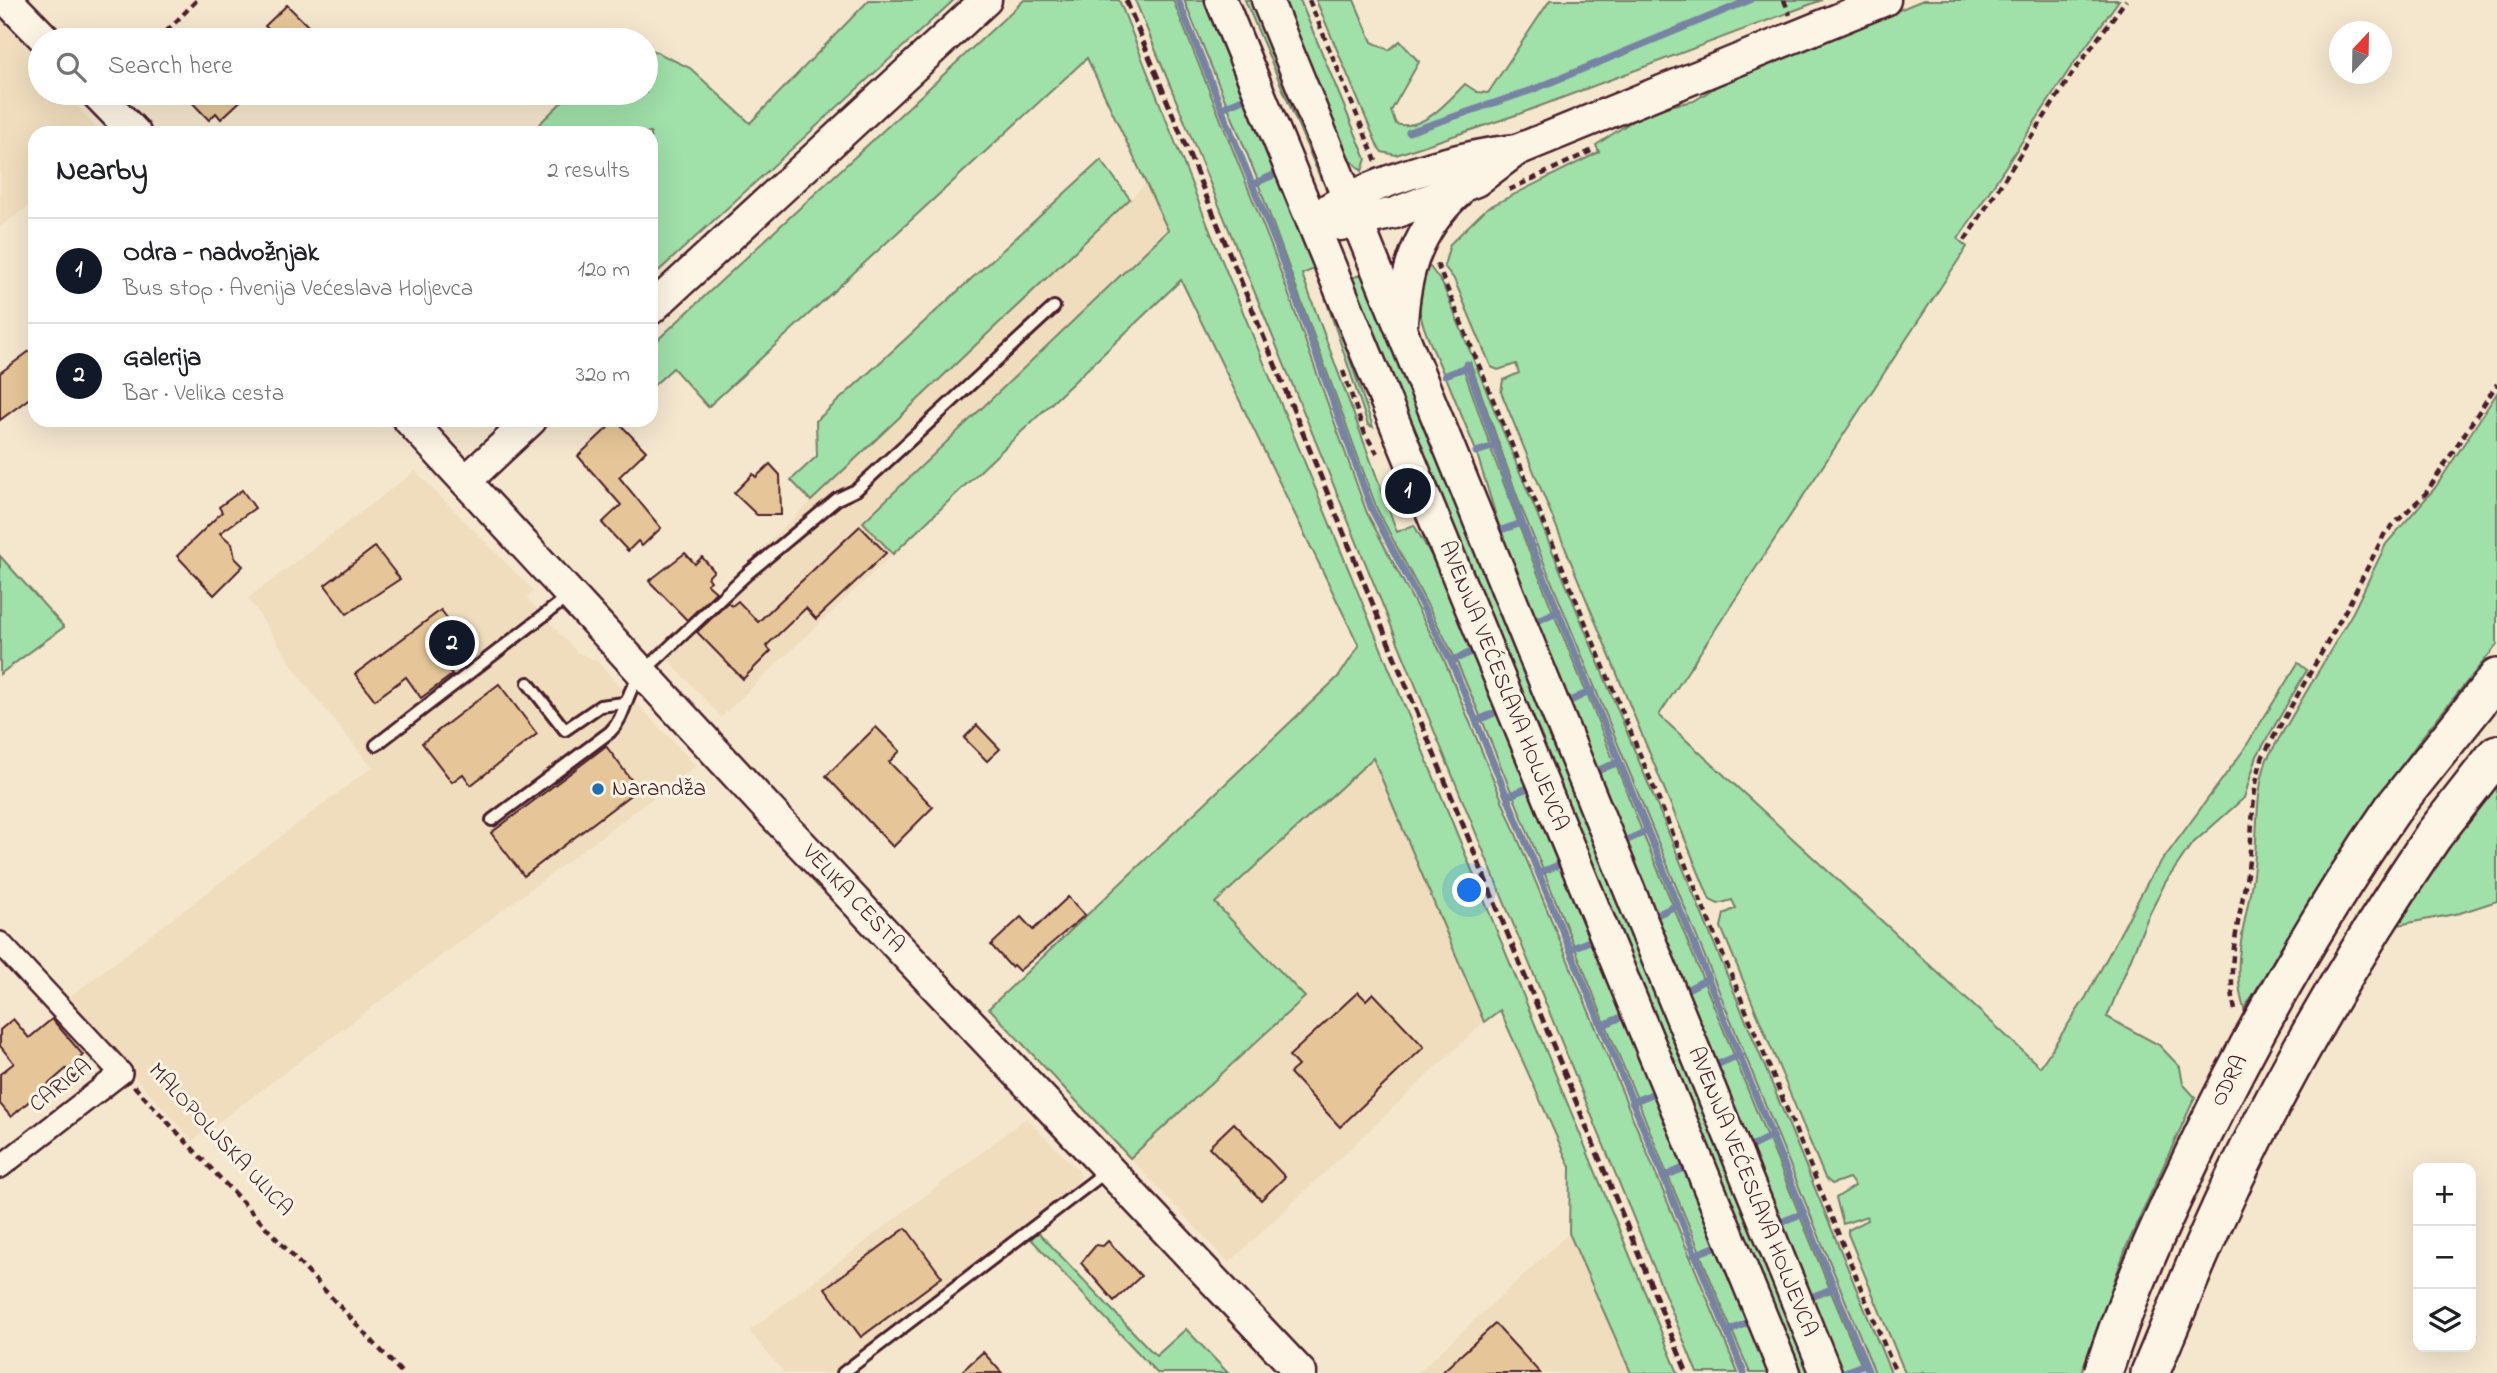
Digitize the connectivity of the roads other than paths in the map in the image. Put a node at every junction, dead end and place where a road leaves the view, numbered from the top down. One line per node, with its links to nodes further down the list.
1 (8, 0): 6 (main road)
2 (986, 0): 13 (main road)
3 (1221, 0): 12 (main road, AVENIJA VEĆESLAVA HOLJEVCA)
4 (1267, 0): 11 (main road, AVENIJA VEĆESLAVA HOLJEVCA)
5 (1885, 0): 9 (main road)
6 (35, 28)
7 (108, 105): 8 (main road)
8 (128, 126)
9 (1517, 150): 10 (main road); 11 (main road)
10 (1464, 186): 11 (main road); 15 (main road)
11 (1353, 211): 12 (main road); 15 (main road, AVENIJA VEĆESLAVA HOLJEVCA)
12 (1313, 221): 34 (main road, AVENIJA VEĆESLAVA HOLJEVCA)
13 (658, 303)
14 (1054, 307): 20 (lane)
15 (1402, 330): 35 (main road, AVENIJA VEĆESLAVA HOLJEVCA)
16 (416, 427): 18 (main road, VELIKA CESTA)
17 (524, 427): 18 (main road)
18 (467, 480): 19 (main road, VELIKA CESTA)
19 (571, 594): 20 (main road, VELIKA CESTA); 24 (lane)
20 (642, 673): 23 (lane); 30 (main road, VELIKA CESTA)
21 (2497, 678): 36 (highway, ODRA, bridge)
22 (528, 683): 23 (lane)
23 (624, 703): 26 (lane)
24 (376, 745)
25 (2497, 754): 31 (highway, ODRA, bridge)
26 (492, 820)
27 (0, 943): 28 (street, MALOPOLJSKA ULICA)
28 (121, 1073): 29 (street, CARICA)
29 (0, 1167)
30 (1108, 1170): 32 (lane); 33 (main road, VELIKA CESTA)
31 (2197, 1261): 37 (highway, ODRA); 38 (highway)
32 (843, 1373)
33 (1301, 1373)
34 (1785, 1373)
35 (1826, 1373)
36 (2103, 1373)
37 (2150, 1373)
38 (2173, 1373)

